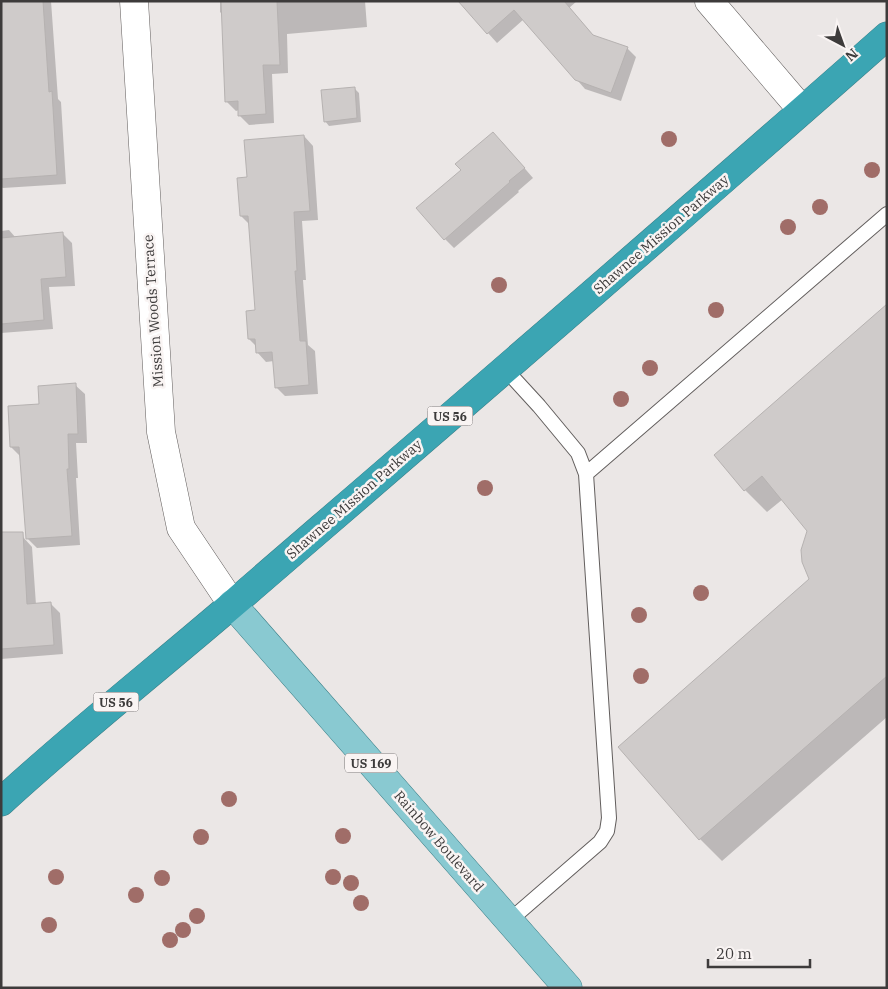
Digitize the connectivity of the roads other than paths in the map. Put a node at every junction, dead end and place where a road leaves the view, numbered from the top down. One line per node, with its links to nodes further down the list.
1 (134, 1): 8 (street, Mission Woods Terrace)
2 (709, 1): 4 (street)
3 (887, 36): 4 (highway, Shawnee Mission Parkway / US 56)
4 (802, 110): 6 (highway, Shawnee Mission Parkway / US 56)
5 (887, 214): 7 (lane)
6 (505, 369): 7 (lane); 8 (highway, Shawnee Mission Parkway / US 56)
7 (586, 474): 10 (lane)
8 (232, 604): 9 (highway, Shawnee Mission Parkway / US 56); 10 (main road, Rainbow Boulevard / US 169)
9 (1, 802)
10 (509, 921): 11 (main road, Rainbow Boulevard / US 169)
11 (568, 988)

